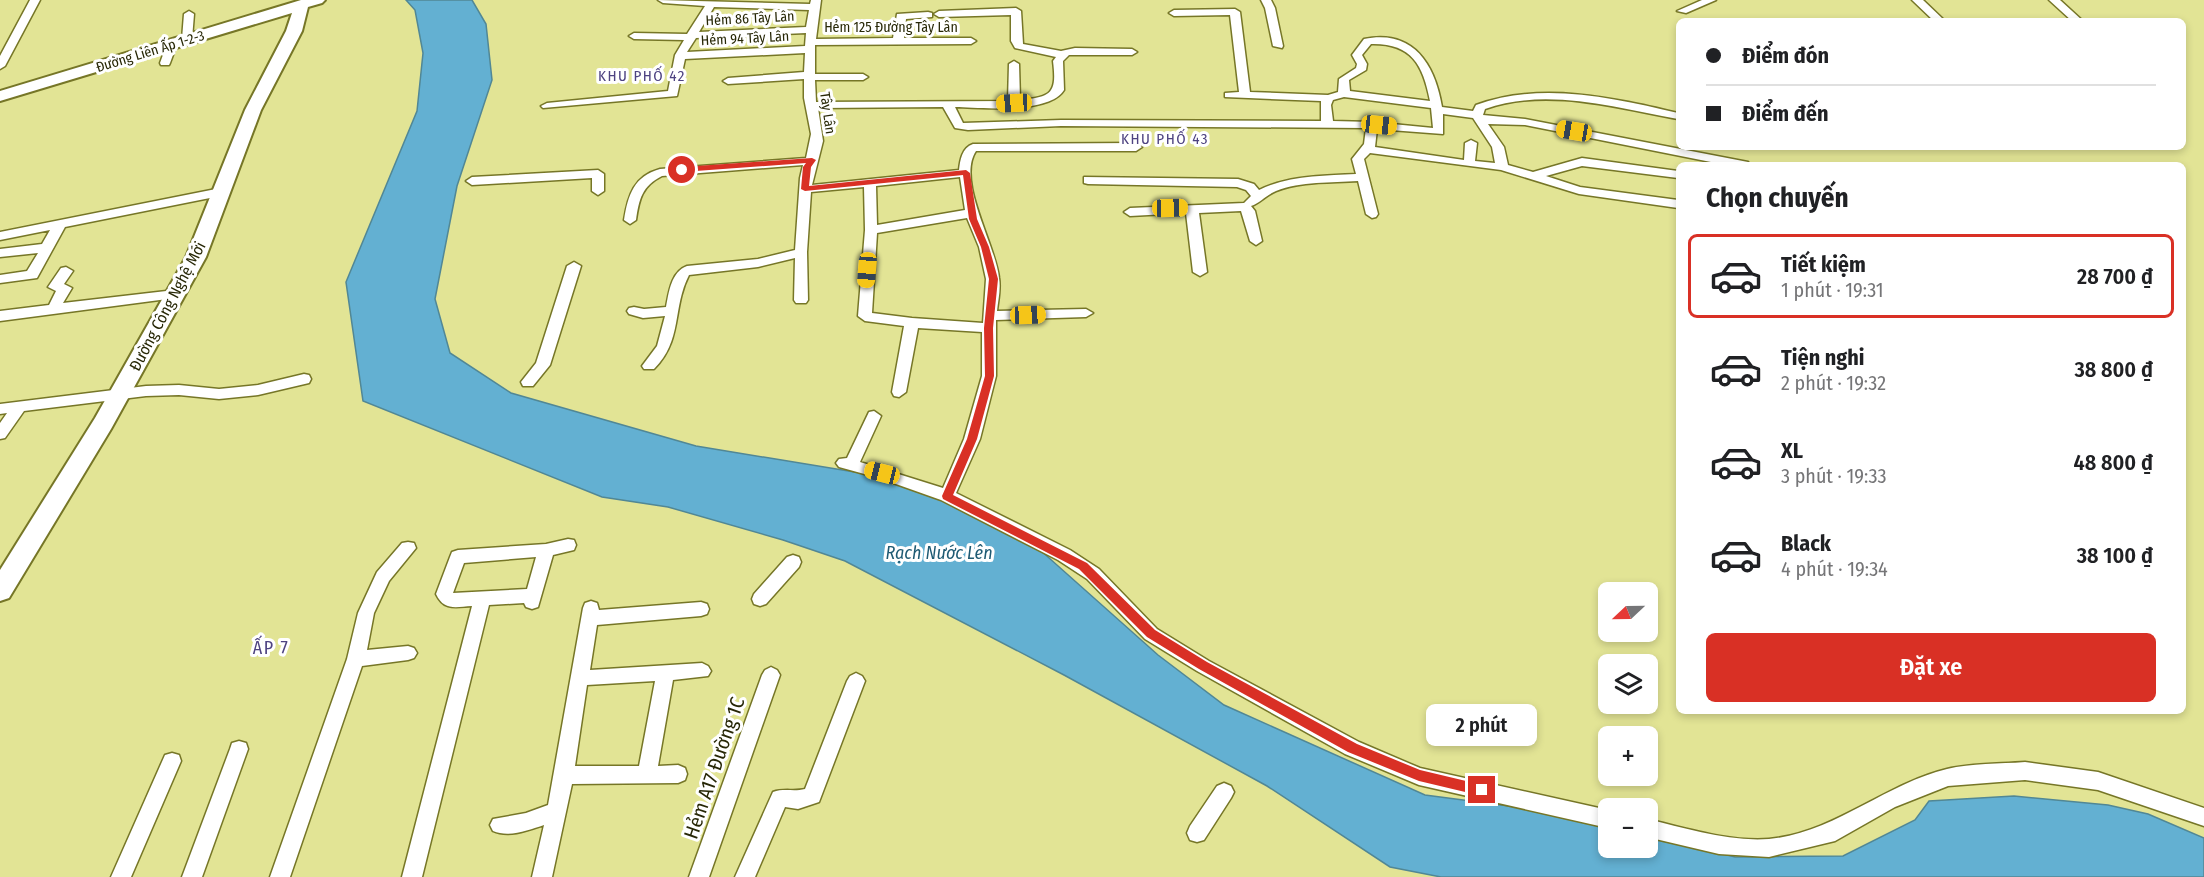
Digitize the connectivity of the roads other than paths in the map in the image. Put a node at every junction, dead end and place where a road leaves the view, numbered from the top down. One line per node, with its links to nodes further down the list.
1 (35, 0): 27 (street)
2 (663, 0): 7 (street)
3 (1266, 0): 23 (street)
4 (1711, 0): 11 (street)
5 (1917, 0): 14 (street)
6 (2054, 0): 15 (street)
7 (690, 1): 10 (street)
8 (309, 3): 20 (street, Đường Liên Ấp 1-2-3); 66 (street, Đường Công Nghệ Mới)
9 (814, 3): 10 (street); 16 (street, Tây Lân)
10 (711, 4): 18 (street)
11 (1682, 11)
12 (1174, 13): 36 (street)
13 (189, 14): 20 (street)
14 (1937, 18)
15 (2075, 18)
16 (811, 30): 18 (street, Hẻm 86 Tây Lân); 22 (street, Tây Lân)
17 (634, 36): 18 (street, Hẻm 86 Tây Lân)
18 (690, 36): 26 (street)
19 (971, 41): 21 (street, Hẻm 125 Đường Tây Lân)
20 (180, 42): 28 (street); 35 (street, Đường Liên Ấp 1-2-3)
21 (898, 42): 22 (street, Hẻm 125 Đường Tây Lân); 25 (street)
22 (811, 46): 26 (street, Hẻm 94 Tây Lân); 30 (street, Tây Lân)
23 (1278, 46)
24 (1132, 52): 25 (street)
25 (1063, 55): 38 (street)
26 (681, 56): 41 (street)
27 (1, 62)
28 (165, 63)
29 (1014, 64): 38 (street)
30 (810, 76): 31 (street); 32 (street); 40 (street, Tây Lân)
31 (863, 77)
32 (728, 81)
33 (1344, 94): 37 (street); 42 (street); 42 (street)
34 (1229, 95): 36 (street)
35 (0, 96)
36 (1245, 96): 37 (street)
37 (1328, 98): 45 (street)
38 (1014, 103): 39 (street)
39 (947, 104): 40 (street); 45 (street)
40 (812, 105): 53 (street, Tây Lân)
41 (547, 106)
42 (1437, 108): 44 (street); 46 (street)
43 (1676, 116): 44 (street)
44 (1479, 118): 49 (street); 56 (street)
45 (1327, 123): 46 (street)
46 (1372, 124): 50 (street)
47 (1471, 143): 55 (street)
48 (1136, 147): 57 (street)
49 (1676, 147)
50 (1367, 149): 55 (street); 59 (street)
51 (1692, 150): 52 (street)
52 (1716, 154): 54 (street)
53 (812, 160): 64 (street, Tây Lân); 74 (street)
54 (1736, 162)
55 (1469, 164): 56 (street)
56 (1502, 167): 60 (street)
57 (966, 173): 63 (street); 72 (street)
58 (1676, 174): 60 (street)
59 (1362, 177): 67 (street); 73 (street)
60 (1531, 177): 68 (street)
61 (1088, 180): 67 (street)
62 (472, 181): 65 (street)
63 (870, 182): 64 (street); 76 (street)
64 (805, 189): 80 (street, Tây Lân)
65 (598, 191)
66 (221, 192): 75 (street); 86 (street, Đường Công Nghệ Mới)
67 (1257, 195): 70 (street)
68 (1676, 204)
69 (1192, 208): 70 (street); 71 (street); 84 (street)
70 (1246, 208): 78 (street)
71 (1130, 212)
72 (972, 213): 76 (street); 93 (street)
73 (1372, 214)
74 (630, 220)
75 (60, 224): 77 (street); 79 (street)
76 (871, 230): 94 (street)
77 (0, 236)
78 (1256, 240)
79 (47, 249): 81 (street); 85 (street)
80 (801, 252): 87 (street, Tây Lân); 90 (street)
81 (0, 253)
82 (574, 266): 97 (street)
83 (66, 271): 88 (street)
84 (1200, 272)
85 (0, 279)
86 (175, 294): 88 (street); 99 (street, Đường Công Nghệ Mới)
87 (801, 300)
88 (53, 309): 92 (street)
89 (634, 311): 90 (street)
90 (673, 311): 95 (street)
91 (1086, 313): 93 (street)
92 (0, 316)
93 (989, 322): 94 (street); 104 (street)
94 (912, 323): 98 (street)
95 (649, 366)
96 (304, 379): 99 (street)
97 (528, 382)
98 (899, 392)
99 (119, 395): 100 (street); 109 (street, Đường Công Nghệ Mới)
100 (21, 405): 101 (street); 103 (street)
101 (0, 409)
102 (874, 416): 104 (street)
103 (0, 434)
104 (947, 496): 127 (street)
105 (568, 545): 107 (street)
106 (408, 549): 114 (street)
107 (546, 550): 110 (street); 110 (street)
108 (793, 562): 111 (street)
109 (0, 591)
110 (483, 597): 135 (street)
111 (760, 599)
112 (701, 609): 118 (street)
113 (408, 653): 114 (street)
114 (356, 659): 134 (street)
115 (702, 671): 116 (street)
116 (665, 673): 118 (street); 122 (street)
117 (771, 675): 137 (street, Hẻm A17 Đường 1C)
118 (580, 678): 124 (street)
119 (856, 681): 138 (street)
120 (239, 748): 133 (street)
121 (172, 760): 132 (street)
122 (647, 774): 123 (street); 124 (street)
123 (678, 774)
124 (564, 775): 126 (street)
125 (1221, 795): 130 (street)
126 (556, 811): 129 (street); 136 (street)
127 (1598, 817)
128 (2204, 818): 131 (street)
129 (500, 825)
130 (1201, 827)
131 (1658, 831)
132 (121, 877)
133 (192, 877)
134 (280, 877)
135 (412, 877)
136 (542, 877)
137 (699, 877)
138 (745, 877)

